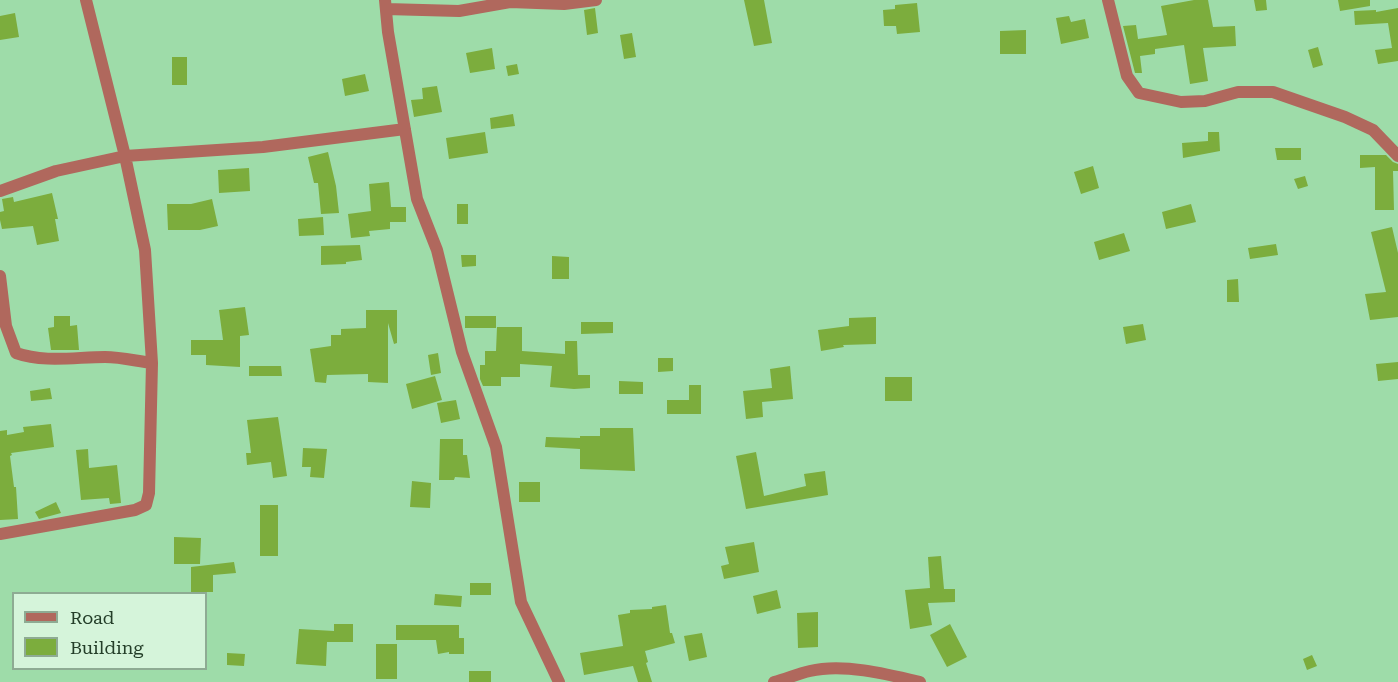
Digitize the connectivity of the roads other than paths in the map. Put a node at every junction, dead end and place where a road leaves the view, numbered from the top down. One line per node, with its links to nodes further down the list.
1 (86, 0): 6 (street)
2 (596, 0): 4 (street)
3 (1108, 0): 7 (street)
4 (385, 4): 5 (street)
5 (405, 129): 6 (street); 12 (street)
6 (125, 156): 8 (street); 10 (street)
7 (1398, 156)
8 (0, 191)
9 (0, 276): 10 (street)
10 (152, 363): 11 (street)
11 (0, 534)
12 (559, 682)
13 (774, 682): 14 (street)
14 (920, 682)

